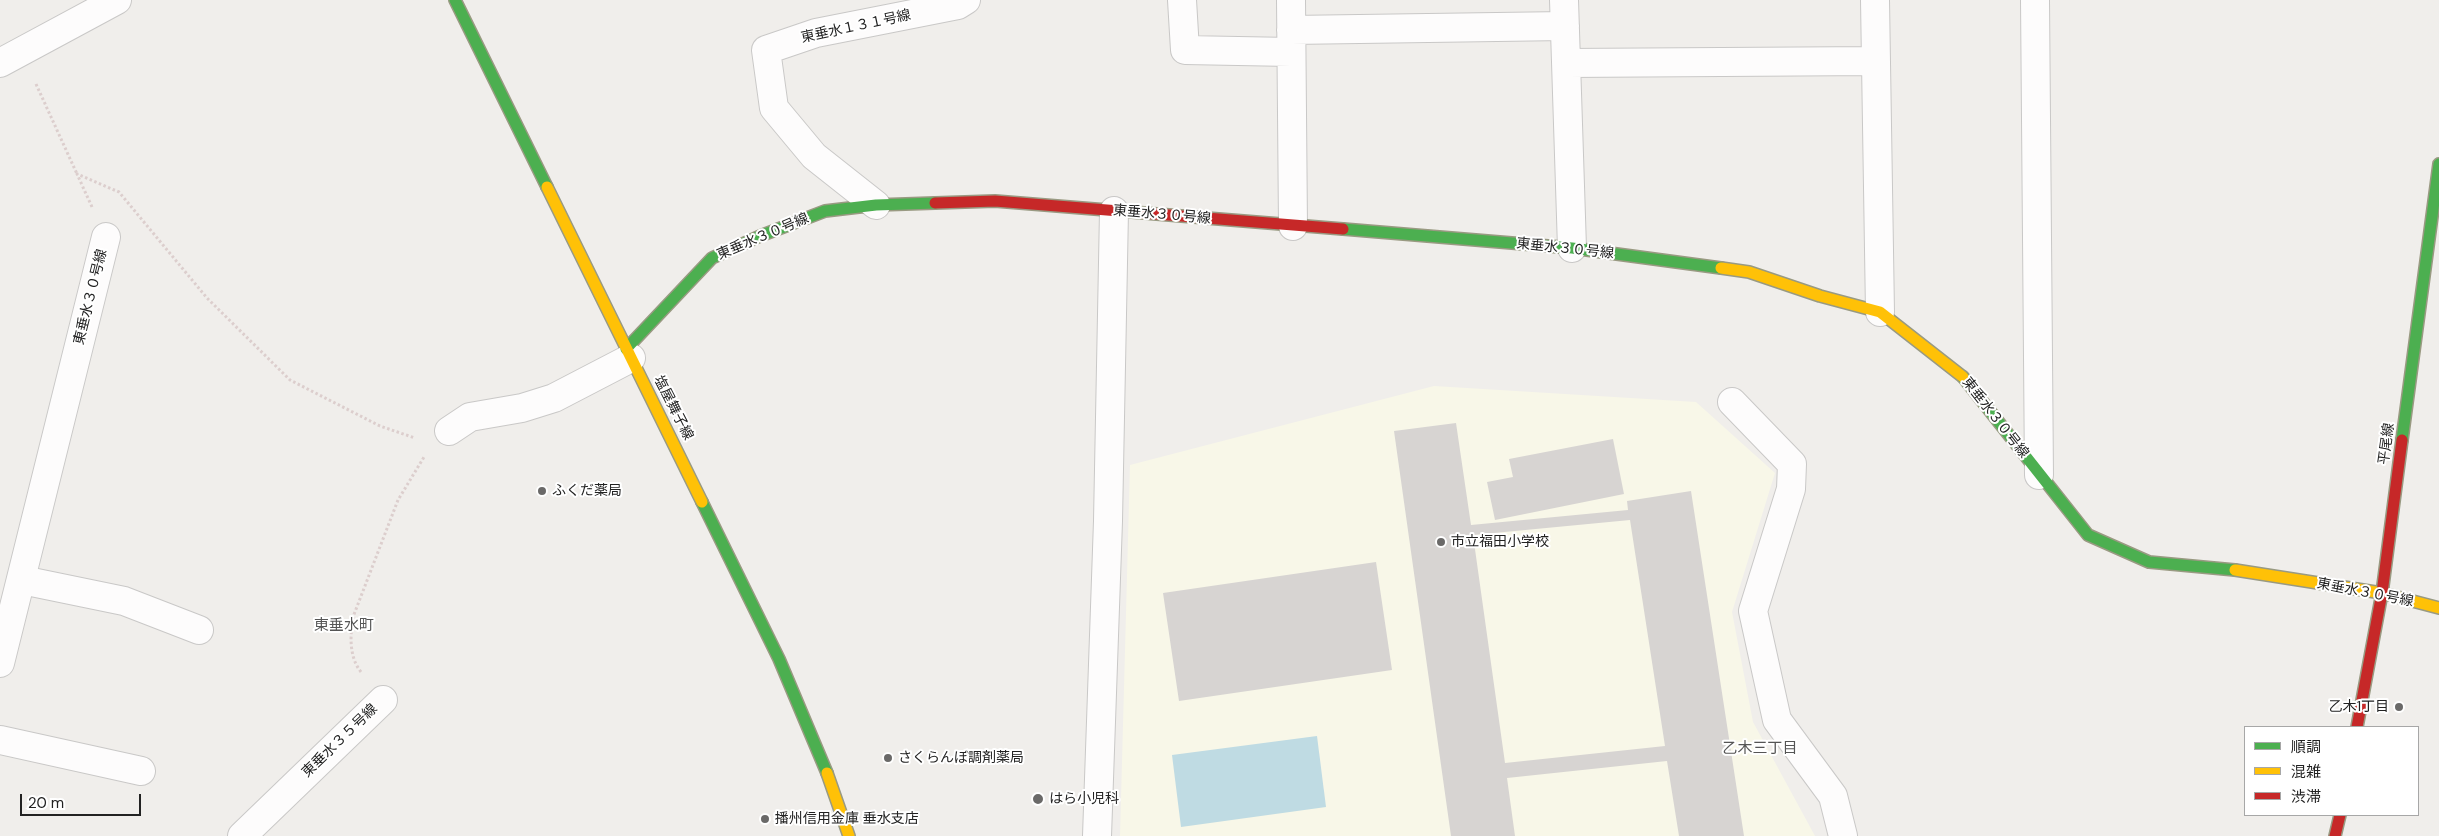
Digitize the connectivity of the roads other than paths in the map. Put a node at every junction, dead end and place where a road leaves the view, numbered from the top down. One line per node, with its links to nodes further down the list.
1 (117, 0): 10 (street)
2 (455, 0): 20 (street, 塩屋舞子線)
3 (966, 0): 14 (street, 東垂水１３１号線)
4 (1182, 0): 9 (street)
5 (1291, 0): 9 (street)
6 (1875, 0): 11 (street)
7 (2035, 0): 23 (street)
8 (1565, 13): 9 (street); 12 (street)
9 (1291, 41): 16 (street)
10 (11, 57)
11 (1876, 61): 12 (street); 19 (street)
12 (1566, 63): 18 (street)
13 (2439, 164): 25 (street, 平尾線)
14 (876, 206): 15 (street, 東垂水３０号線); 20 (street, 東垂水３０号線)
15 (1114, 211): 16 (street, 東垂水３０号線); 36 (street)
16 (1293, 226): 18 (street, 東垂水３０号線)
17 (106, 237): 24 (street, 東垂水３０号線)
18 (1572, 248): 19 (street, 東垂水３０号線)
19 (1880, 312): 23 (street, 東垂水３０号線)
20 (628, 354): 22 (street, 東垂水３０号線); 35 (street, 塩屋舞子線)
21 (1732, 402): 37 (street)
22 (449, 430)
23 (2039, 475): 25 (street, 東垂水３０号線)
24 (22, 580): 27 (street); 28 (street, 東垂水３０号線)
25 (2382, 593): 26 (street, 東垂水３０号線); 30 (street, 平尾線)
26 (2439, 608)
27 (199, 630)
28 (0, 663)
29 (383, 700): 34 (street, 東垂水３５号線)
30 (2357, 726)
31 (0, 740): 32 (street)
32 (141, 771)
33 (2340, 816): 38 (street)
34 (242, 836)
35 (848, 836)
36 (1097, 836)
37 (1843, 836)
38 (2335, 836)

